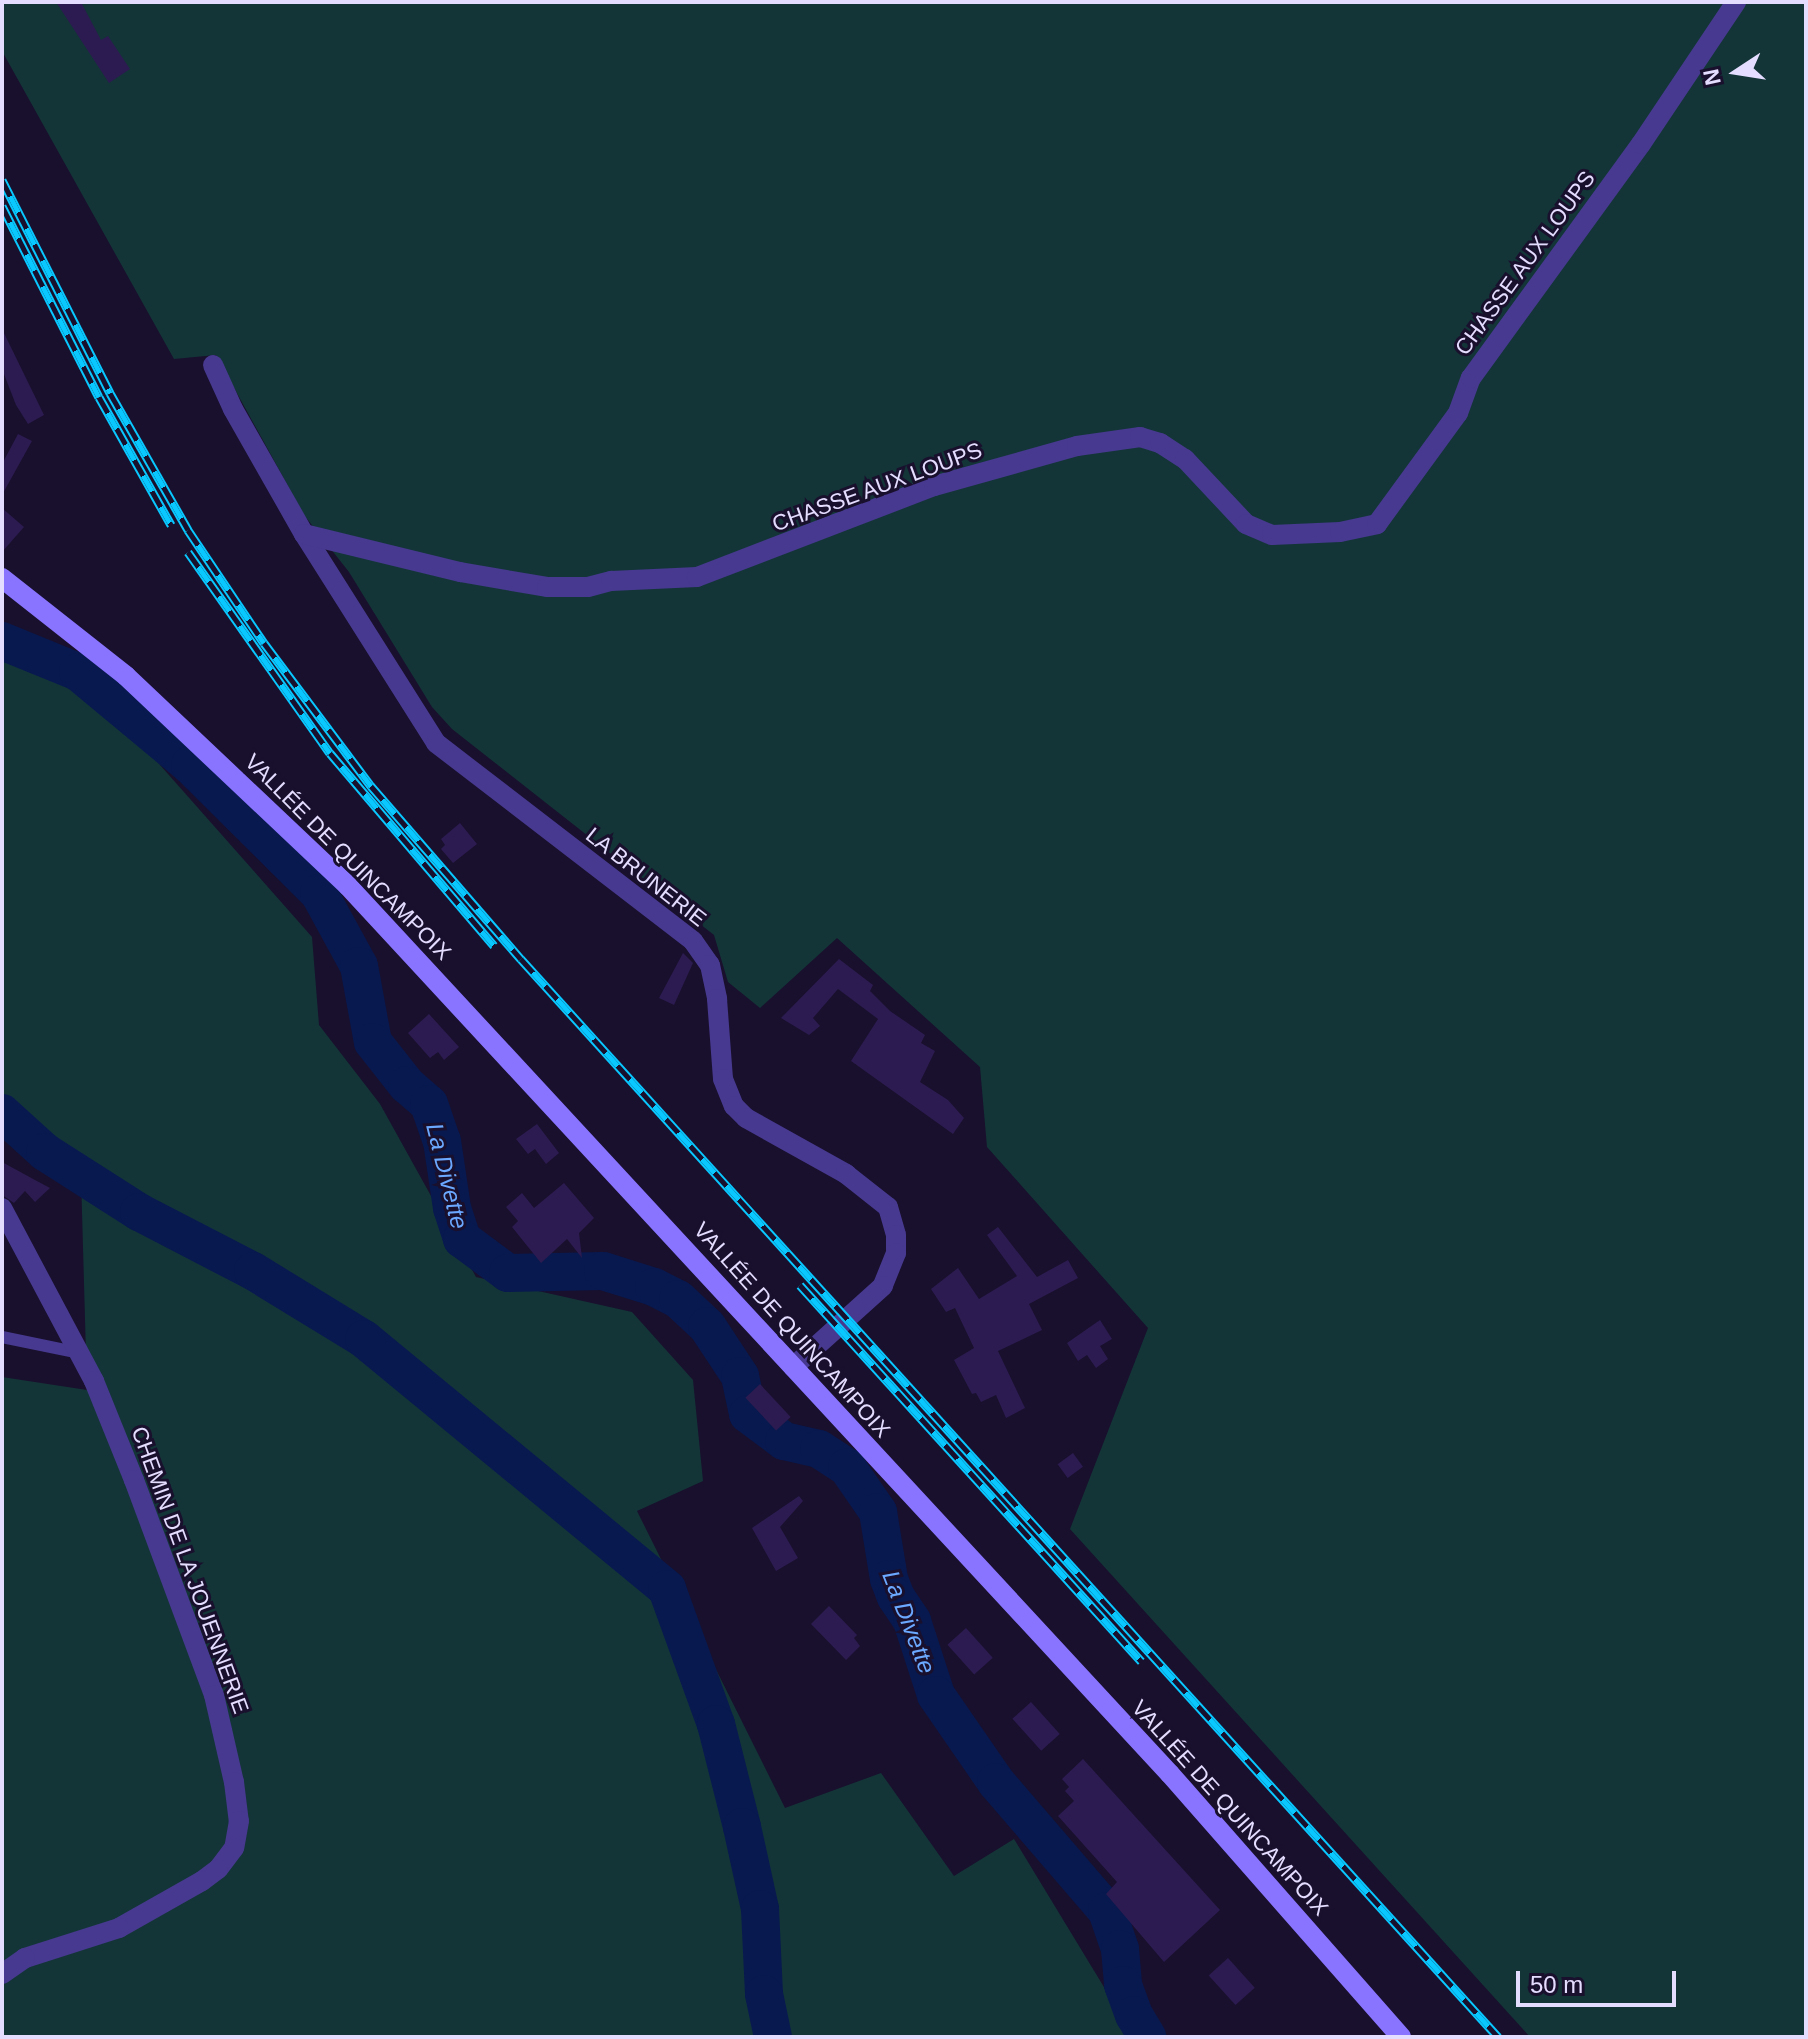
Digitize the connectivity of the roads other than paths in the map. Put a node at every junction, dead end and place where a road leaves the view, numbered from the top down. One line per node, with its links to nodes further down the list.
1 (1736, 2): 3 (street, CHASSE AUX LOUPS)
2 (213, 365): 3 (street, LA BRUNERIE)
3 (304, 534): 8 (street, LA BRUNERIE)
4 (2, 578): 8 (main road, VALLÉE DE QUINCAMPOIX)
5 (2, 1208): 7 (street, CHEMIN DE LA JOUENNERIE)
6 (2, 1337): 7 (lane)
7 (80, 1353): 9 (street, CHEMIN DE LA JOUENNERIE)
8 (793, 1367): 10 (main road, VALLÉE DE QUINCAMPOIX)
9 (2, 1974)
10 (1401, 2037)

